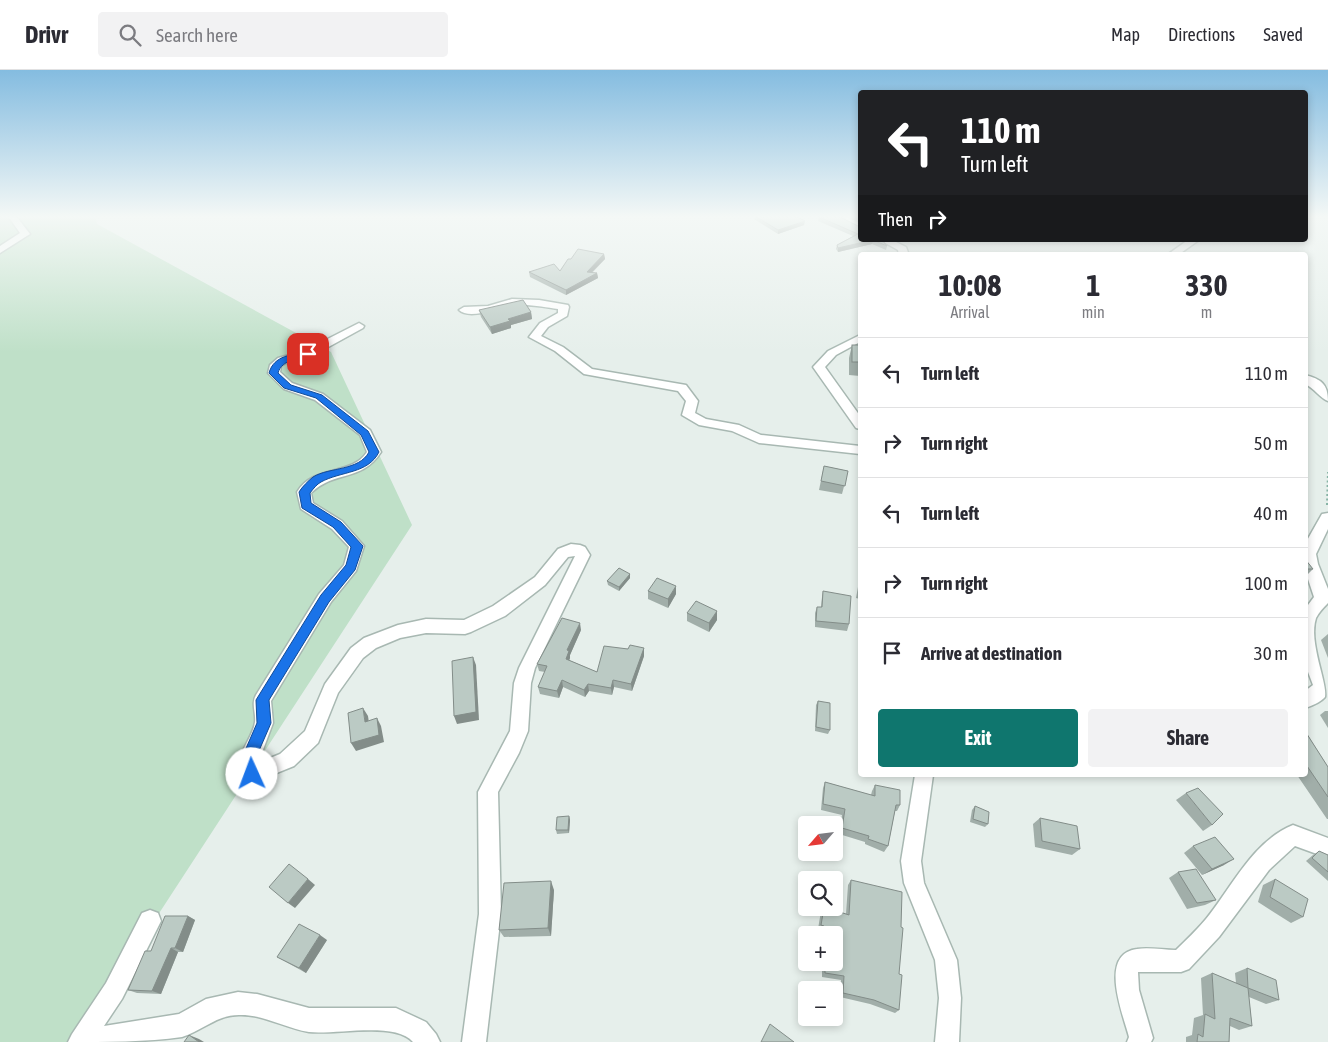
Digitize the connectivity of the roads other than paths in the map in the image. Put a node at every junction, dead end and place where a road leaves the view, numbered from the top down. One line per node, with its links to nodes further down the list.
1 (464, 310): 7 (street)
2 (359, 326): 19 (street)
3 (858, 339): 6 (street)
4 (1308, 380): 5 (street)
5 (1328, 397)
6 (858, 422)
7 (858, 450)
8 (1327, 518): 10 (street)
9 (1308, 554): 11 (street)
10 (1308, 554)
11 (1308, 620)
12 (1308, 652): 13 (street)
13 (1308, 698)
14 (924, 777): 20 (street)
15 (1328, 848): 21 (street)
16 (150, 921): 17 (street)
17 (80, 1042): 18 (street)
18 (428, 1042)
19 (474, 1042)
20 (947, 1042)
21 (1139, 1042)

